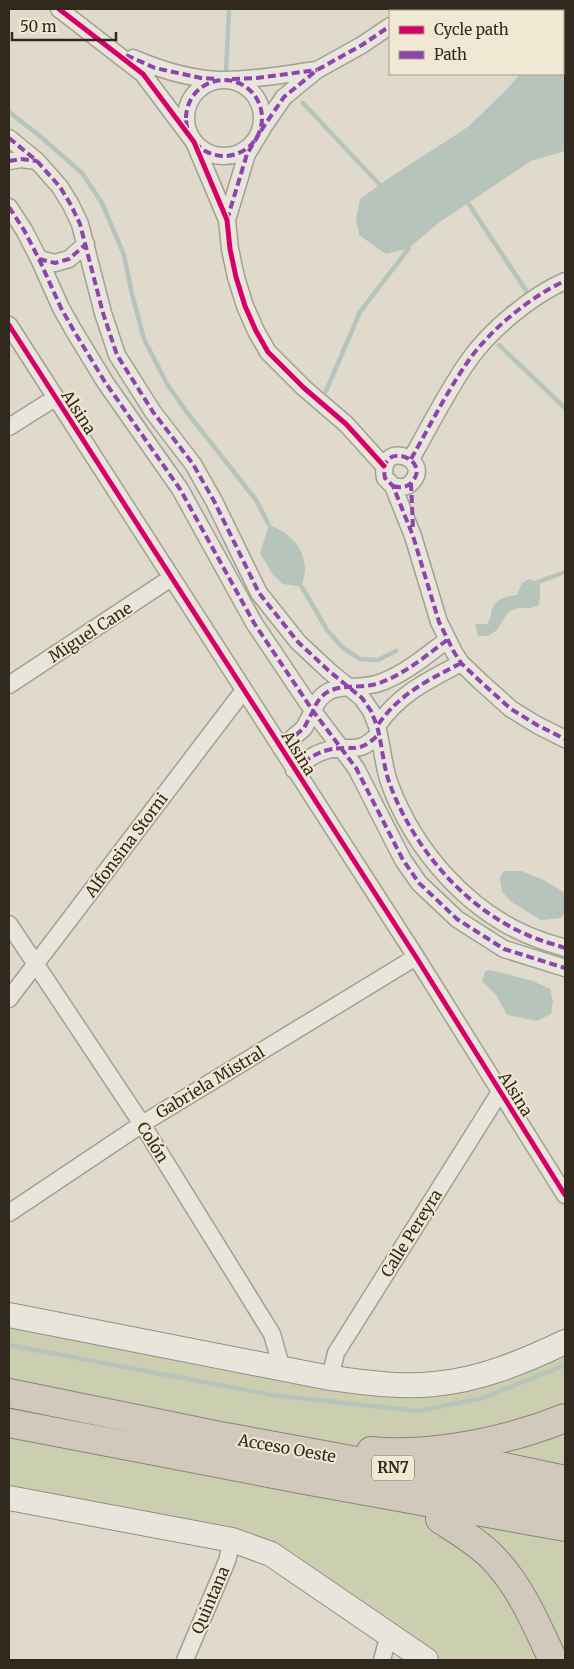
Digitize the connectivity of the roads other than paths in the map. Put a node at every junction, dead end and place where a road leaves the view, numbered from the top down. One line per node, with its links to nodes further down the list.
1 (59, 9): 3 (street)
2 (389, 27): 4 (street)
3 (109, 47): 5 (street); 8 (street)
4 (316, 70): 5 (street); 6 (street)
5 (225, 80): 6 (street); 8 (street)
6 (258, 136): 8 (street); 12 (street)
7 (9, 138): 10 (street)
8 (194, 142): 12 (street)
9 (9, 161): 10 (street)
10 (37, 161): 13 (street)
11 (9, 207): 14 (street)
12 (227, 220): 20 (street)
13 (86, 244): 14 (street); 28 (street)
14 (39, 258): 30 (street)
15 (565, 281): 19 (street)
16 (9, 325): 17 (street, Alsina)
17 (55, 398): 18 (street); 24 (street, Alsina)
18 (9, 427)
19 (410, 459): 20 (street); 21 (street)
20 (384, 466): 22 (street)
21 (411, 483): 22 (street); 23 (street)
22 (393, 486): 23 (street)
23 (413, 536): 25 (street)
24 (171, 578): 27 (street, Miguel Cane); 29 (street, Alsina)
25 (447, 640): 26 (street); 28 (street)
26 (461, 663): 31 (street); 32 (street)
27 (9, 685)
28 (350, 687): 30 (street); 31 (street)
29 (244, 690): 33 (street, Alsina); 39 (street, Alfonsina Storni)
30 (313, 711): 33 (street); 34 (street)
31 (378, 730): 34 (street); 37 (street)
32 (565, 739)
33 (281, 748): 35 (street, Alsina)
34 (339, 748): 35 (street); 40 (street)
35 (294, 770): 38 (street, Alsina)
36 (9, 924): 39 (street, Colón)
37 (565, 948)
38 (416, 957): 42 (street, Alsina); 43 (street, Gabriela Mistral)
39 (35, 965): 41 (street, Alfonsina Storni); 43 (street, Colón)
40 (565, 968)
41 (9, 999)
42 (500, 1092): 44 (street, Alsina); 49 (street, Calle Pereyra)
43 (142, 1124): 45 (street, Gabriela Mistral); 48 (street, Colón)
44 (565, 1195)
45 (9, 1213)
46 (9, 1315): 48 (street)
47 (565, 1342): 49 (street)
48 (282, 1369): 49 (street)
49 (330, 1378)
50 (9, 1393): 53 (highway, Acceso Oeste / RN7)
51 (565, 1418): 54 (highway)
52 (9, 1423): 55 (highway, Acceso Oeste / RN7)
53 (220, 1436): 54 (highway); 58 (highway, Acceso Oeste / RN7)
54 (385, 1452): 56 (highway)
55 (305, 1480): 59 (highway); 60 (highway, Acceso Oeste / RN7)
56 (565, 1480)
57 (9, 1498): 61 (street)
58 (565, 1500)
59 (440, 1519): 62 (highway); 67 (highway)
60 (565, 1527)
61 (232, 1540): 63 (street); 64 (street, Quintana)
62 (565, 1545)
63 (389, 1634): 65 (street); 66 (street)
64 (185, 1660)
65 (382, 1660)
66 (426, 1660)
67 (553, 1660)

